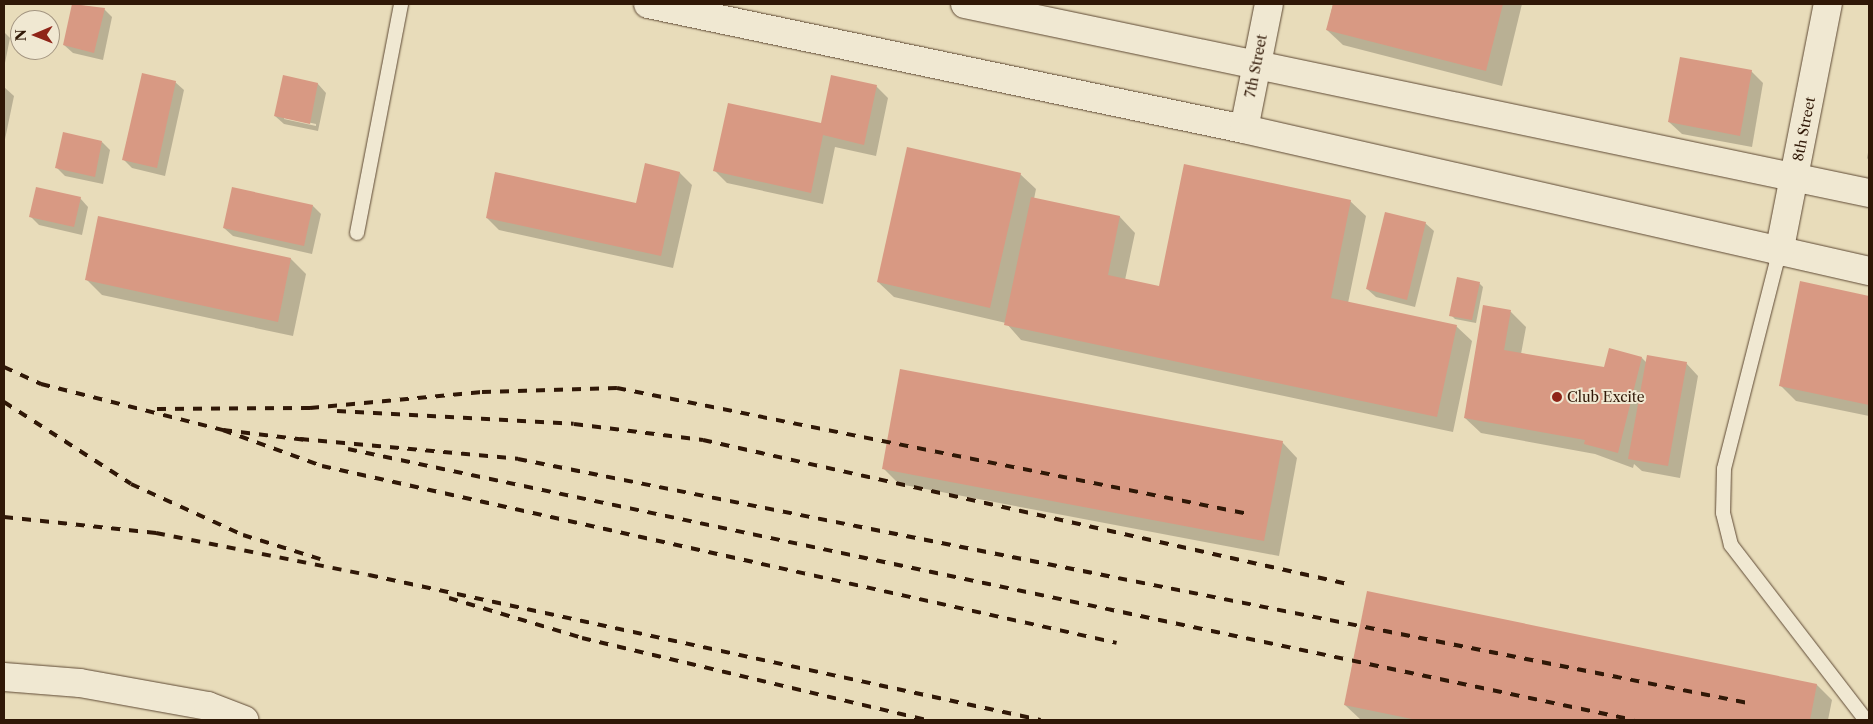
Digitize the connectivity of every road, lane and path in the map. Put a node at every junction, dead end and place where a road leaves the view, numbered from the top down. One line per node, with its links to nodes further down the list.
1 (401, 4): 11 (lane)
2 (648, 4): 6 (street)
3 (965, 4): 7 (street)
4 (1269, 4): 7 (street, 7th Street)
5 (1828, 4): 9 (street, 8th Street)
6 (720, 11): 8 (street)
7 (1256, 64): 8 (street, 7th Street); 9 (street)
8 (1244, 129): 12 (street)
9 (1795, 176): 10 (street); 12 (street, 8th Street)
10 (1869, 193)
11 (357, 233)
12 (1779, 253): 13 (street); 16 (lane)
13 (1869, 271)
14 (4, 677): 15 (street)
15 (244, 720)
16 (1866, 720)

